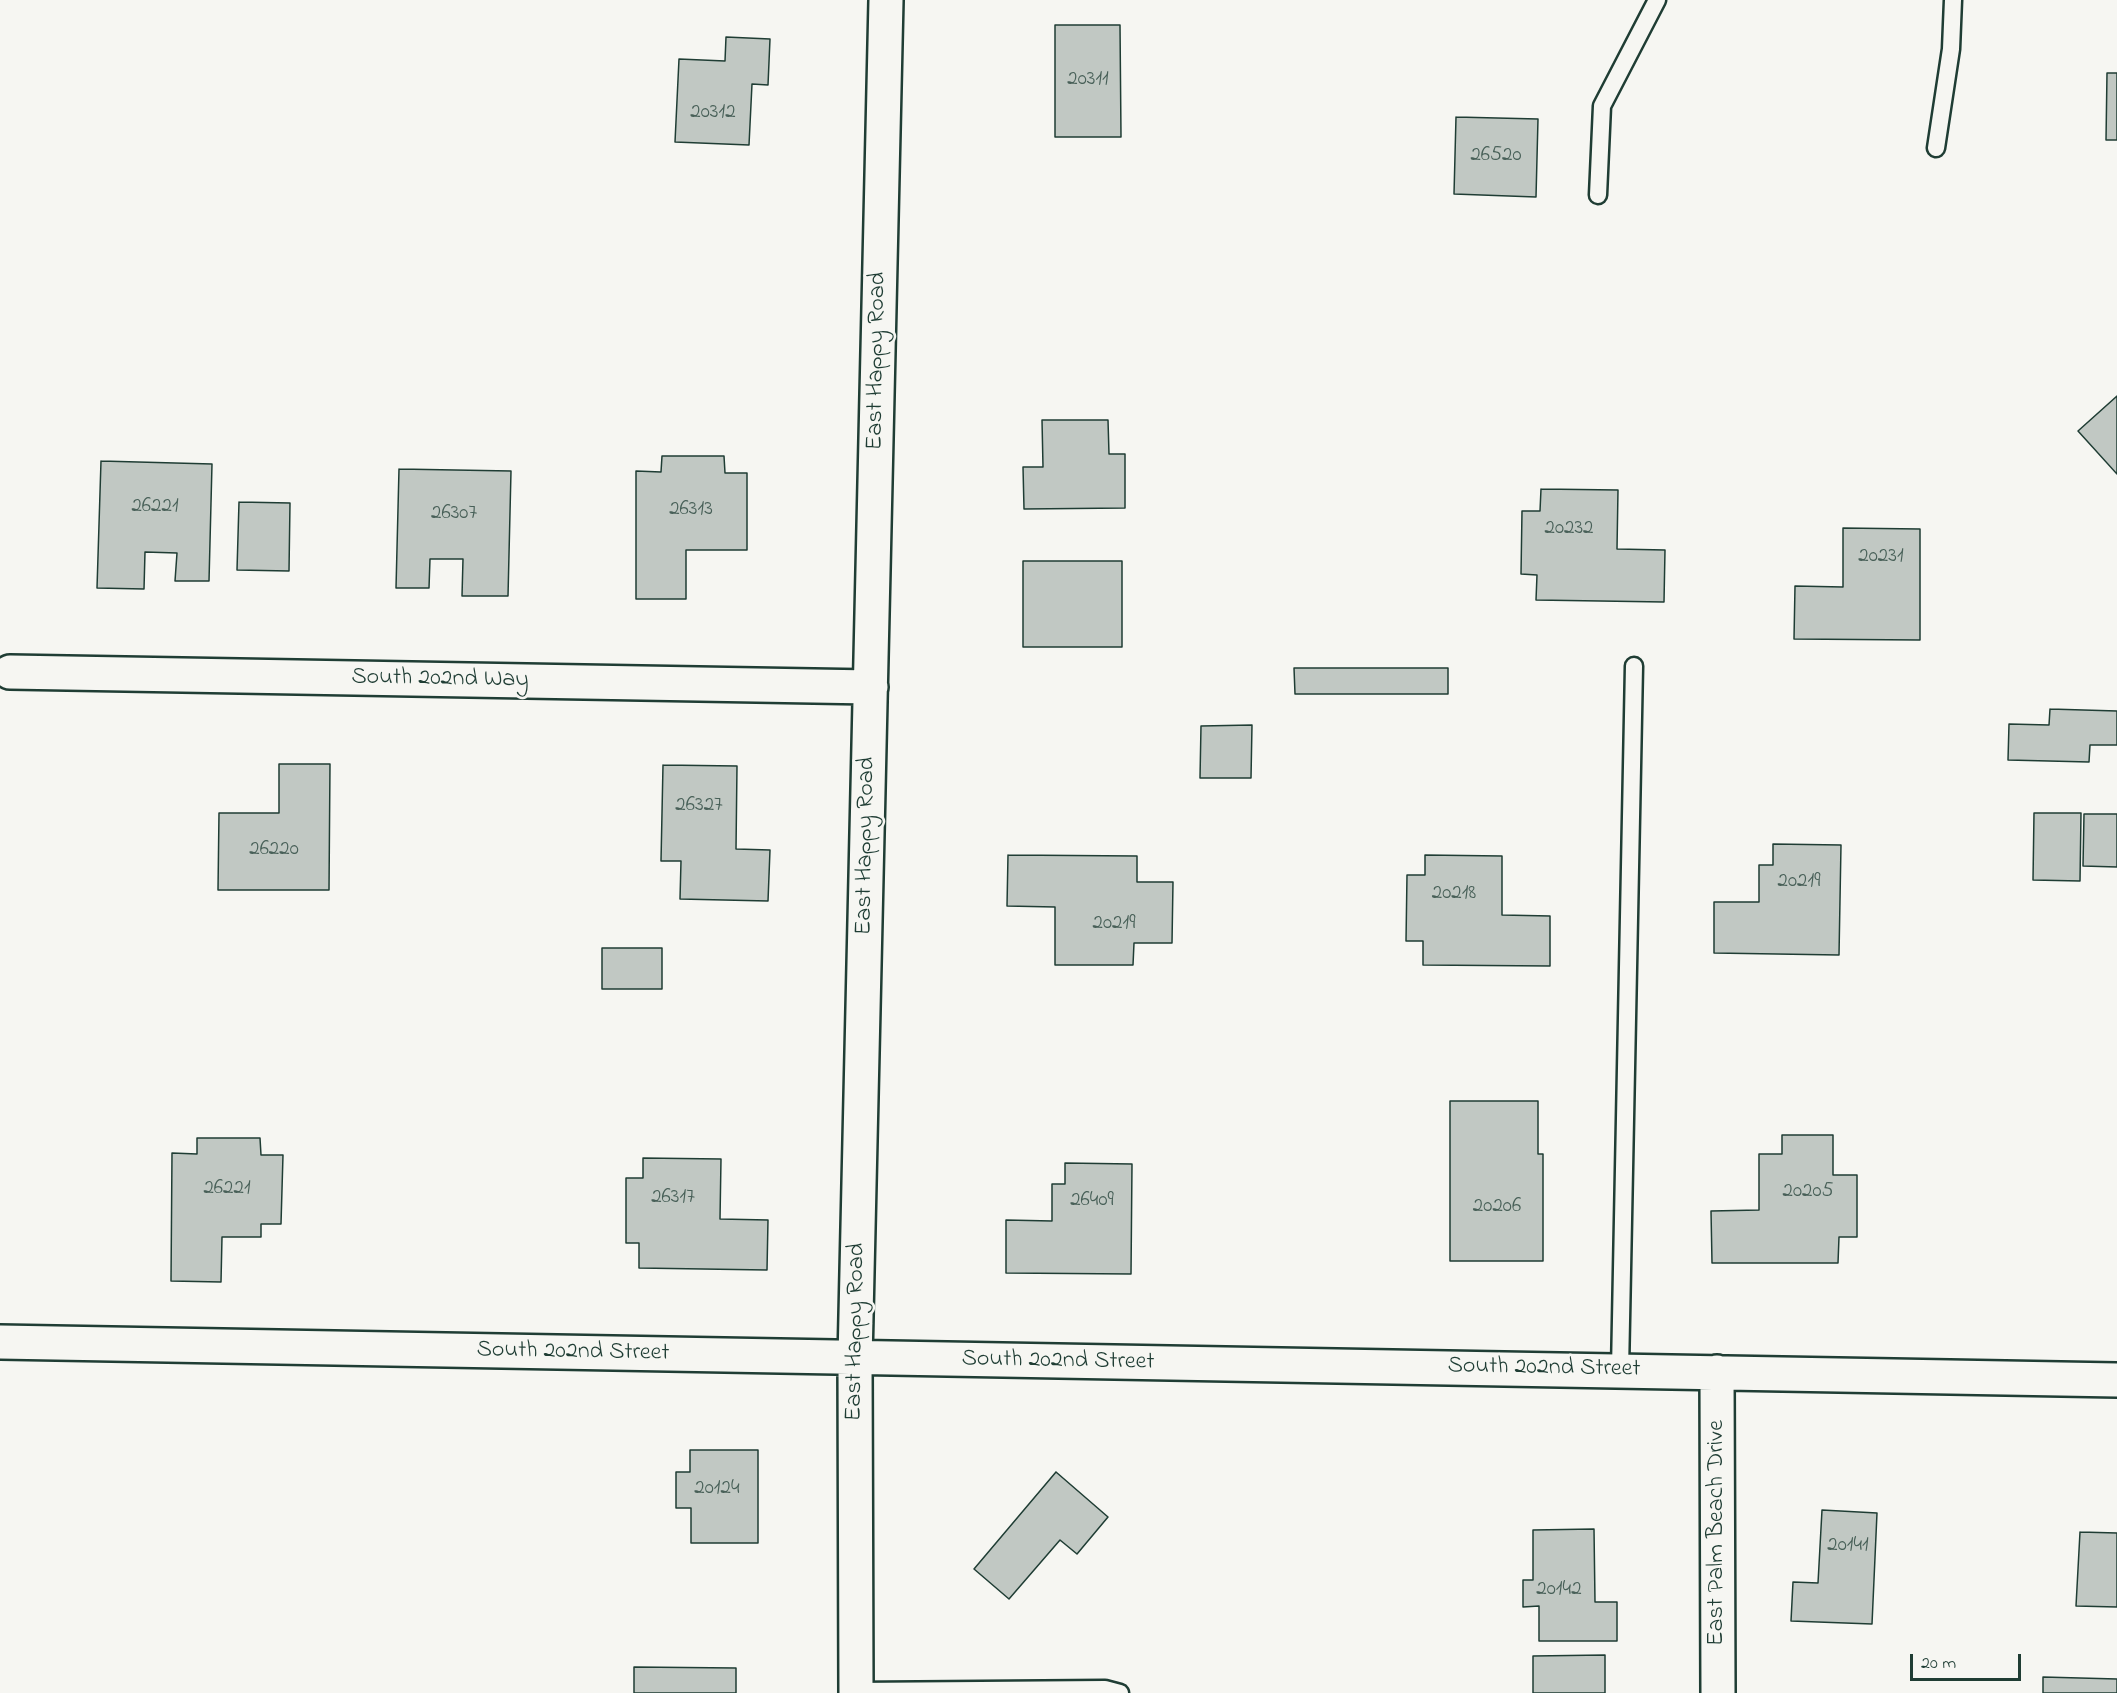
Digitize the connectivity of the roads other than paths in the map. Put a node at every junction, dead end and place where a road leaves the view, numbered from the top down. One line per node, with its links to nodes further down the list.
1 (886, 0): 8 (street, East Happy Road)
2 (1657, 0): 5 (lane)
3 (1953, 0): 4 (lane)
4 (1936, 148)
5 (1598, 195)
6 (1634, 666): 11 (lane)
7 (10, 672): 8 (street, South 202nd Way)
8 (871, 687): 10 (street, East Happy Road)
9 (0, 1341): 10 (street, South 202nd Street)
10 (855, 1359): 11 (street, South 202nd Street); 14 (street, East Happy Road)
11 (1620, 1370): 12 (street, South 202nd Street)
12 (1717, 1372): 13 (street, South 202nd Street); 16 (street, East Palm Beach Drive)
13 (2117, 1380)
14 (856, 1692): 15 (lane)
15 (1120, 1693)
16 (1718, 1693)

